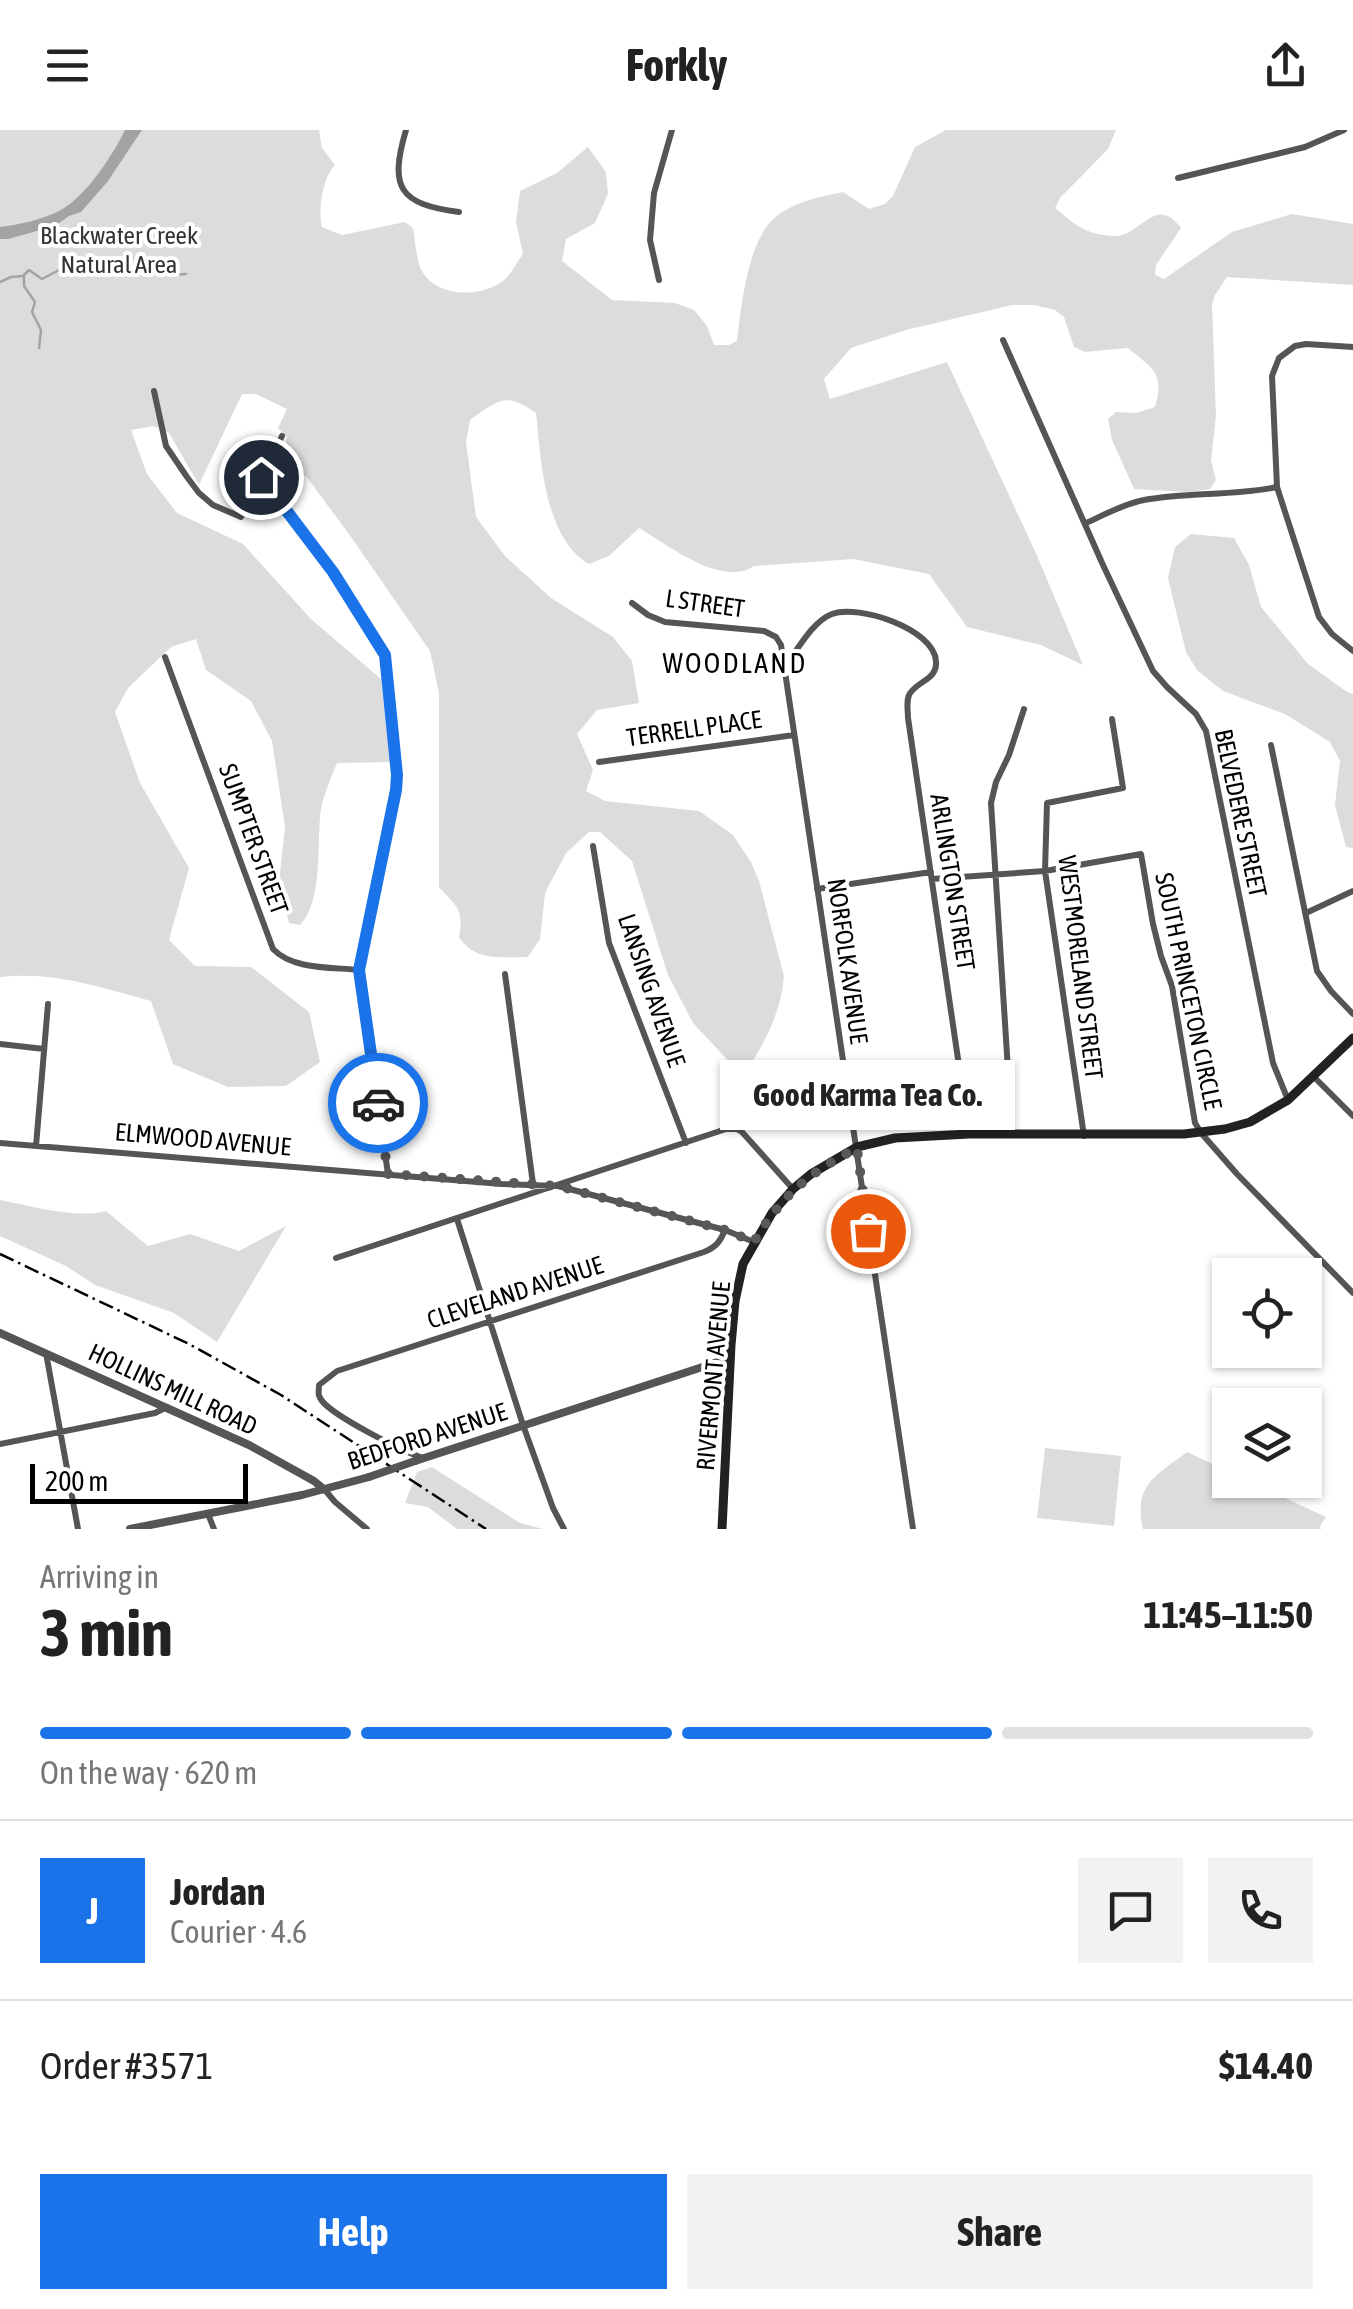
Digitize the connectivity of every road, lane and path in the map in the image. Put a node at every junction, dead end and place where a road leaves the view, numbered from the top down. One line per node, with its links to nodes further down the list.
1 (406, 130): 5 (street)
2 (672, 130): 6 (street)
3 (1344, 130): 4 (street)
4 (1178, 178)
5 (459, 212)
6 (659, 280)
7 (1003, 340): 13 (street, BELVEDERE STREET)
8 (1353, 347): 12 (street)
9 (154, 391): 11 (street)
10 (282, 436): 11 (street)
11 (261, 477): 31 (street)
12 (1277, 488): 13 (street); 16 (street)
13 (1086, 523): 41 (street, BELVEDERE STREET)
14 (632, 603): 15 (street, L STREET)
15 (776, 638): 18 (street, NORFOLK AVENUE)
16 (1353, 651)
17 (165, 657): 31 (street, SUMPTER STREET)
18 (786, 666): 21 (street, NORFOLK AVENUE); 27 (street, ARLINGTON STREET)
19 (1024, 709): 26 (street)
20 (1112, 719): 25 (street, WESTMORELAND STREET)
21 (794, 735): 23 (street, TERRELL PLACE); 28 (street, NORFOLK AVENUE)
22 (1271, 745): 30 (street)
23 (599, 762)
24 (593, 846): 48 (street, LANSING AVENUE)
25 (1045, 871): 26 (street); 44 (street, SOUTH PRINCETON CIRCLE); 46 (street, WESTMORELAND STREET)
26 (996, 874): 27 (street); 38 (street)
27 (932, 875): 28 (street); 39 (street, ARLINGTON STREET)
28 (817, 889): 50 (street, NORFOLK AVENUE)
29 (1353, 891): 30 (street)
30 (1306, 913): 34 (street)
31 (359, 970): 51 (street)
32 (506, 974): 52 (street)
33 (48, 1004): 37 (street)
34 (1353, 1014)
35 (1353, 1038): 40 (main road, RIVERMONT AVENUE)
36 (0, 1044): 37 (street)
37 (44, 1048): 49 (street)
38 (1008, 1070): 39 (street); 45 (street)
39 (962, 1074): 43 (street, ARLINGTON STREET)
40 (1314, 1076): 41 (main road, RIVERMONT AVENUE); 42 (street)
41 (1288, 1100): 44 (main road, RIVERMONT AVENUE)
42 (1353, 1116)
43 (970, 1134): 45 (main road, RIVERMONT AVENUE); 50 (main road, RIVERMONT AVENUE)
44 (1202, 1134): 46 (main road, RIVERMONT AVENUE); 59 (street)
45 (1012, 1135): 46 (main road, RIVERMONT AVENUE)
46 (1084, 1136)
47 (0, 1143): 49 (street, ELMWOOD AVENUE)
48 (686, 1144): 53 (street); 54 (street)
49 (36, 1146): 51 (street, ELMWOOD AVENUE)
50 (857, 1148): 54 (main road, RIVERMONT AVENUE); 78 (street, NORFOLK AVENUE)
51 (388, 1174): 52 (street, ELMWOOD AVENUE)
52 (533, 1184): 53 (street, ELMWOOD AVENUE)
53 (558, 1186): 55 (street); 56 (street, ELMWOOD AVENUE)
54 (793, 1189): 57 (main road, RIVERMONT AVENUE)
55 (457, 1219): 58 (street); 61 (street)
56 (725, 1230): 57 (street, ELMWOOD AVENUE); 61 (street, CLEVELAND AVENUE)
57 (754, 1242): 64 (main road, RIVERMONT AVENUE)
58 (336, 1258)
59 (1350, 1284): 60 (street)
60 (1353, 1294)
61 (490, 1322): 66 (street); 69 (street, CLEVELAND AVENUE)
62 (0, 1333): 63 (street, HOLLINS MILL ROAD)
63 (46, 1353): 65 (street, HOLLINS MILL ROAD); 67 (street)
64 (730, 1358): 66 (street, BEDFORD AVENUE); 77 (main road, RIVERMONT AVENUE)
65 (167, 1407): 67 (street); 70 (street, HOLLINS MILL ROAD)
66 (523, 1425): 69 (street, BEDFORD AVENUE); 76 (street)
67 (60, 1433): 68 (street); 72 (street)
68 (0, 1444)
69 (419, 1459): 70 (street, BEDFORD AVENUE, bridge)
70 (325, 1490): 71 (street, BEDFORD AVENUE); 75 (street)
71 (208, 1514): 73 (street, BEDFORD AVENUE); 74 (street)
72 (78, 1529)
73 (130, 1529)
74 (214, 1529)
75 (367, 1529)
76 (564, 1529)
77 (722, 1529)
78 (913, 1529)

